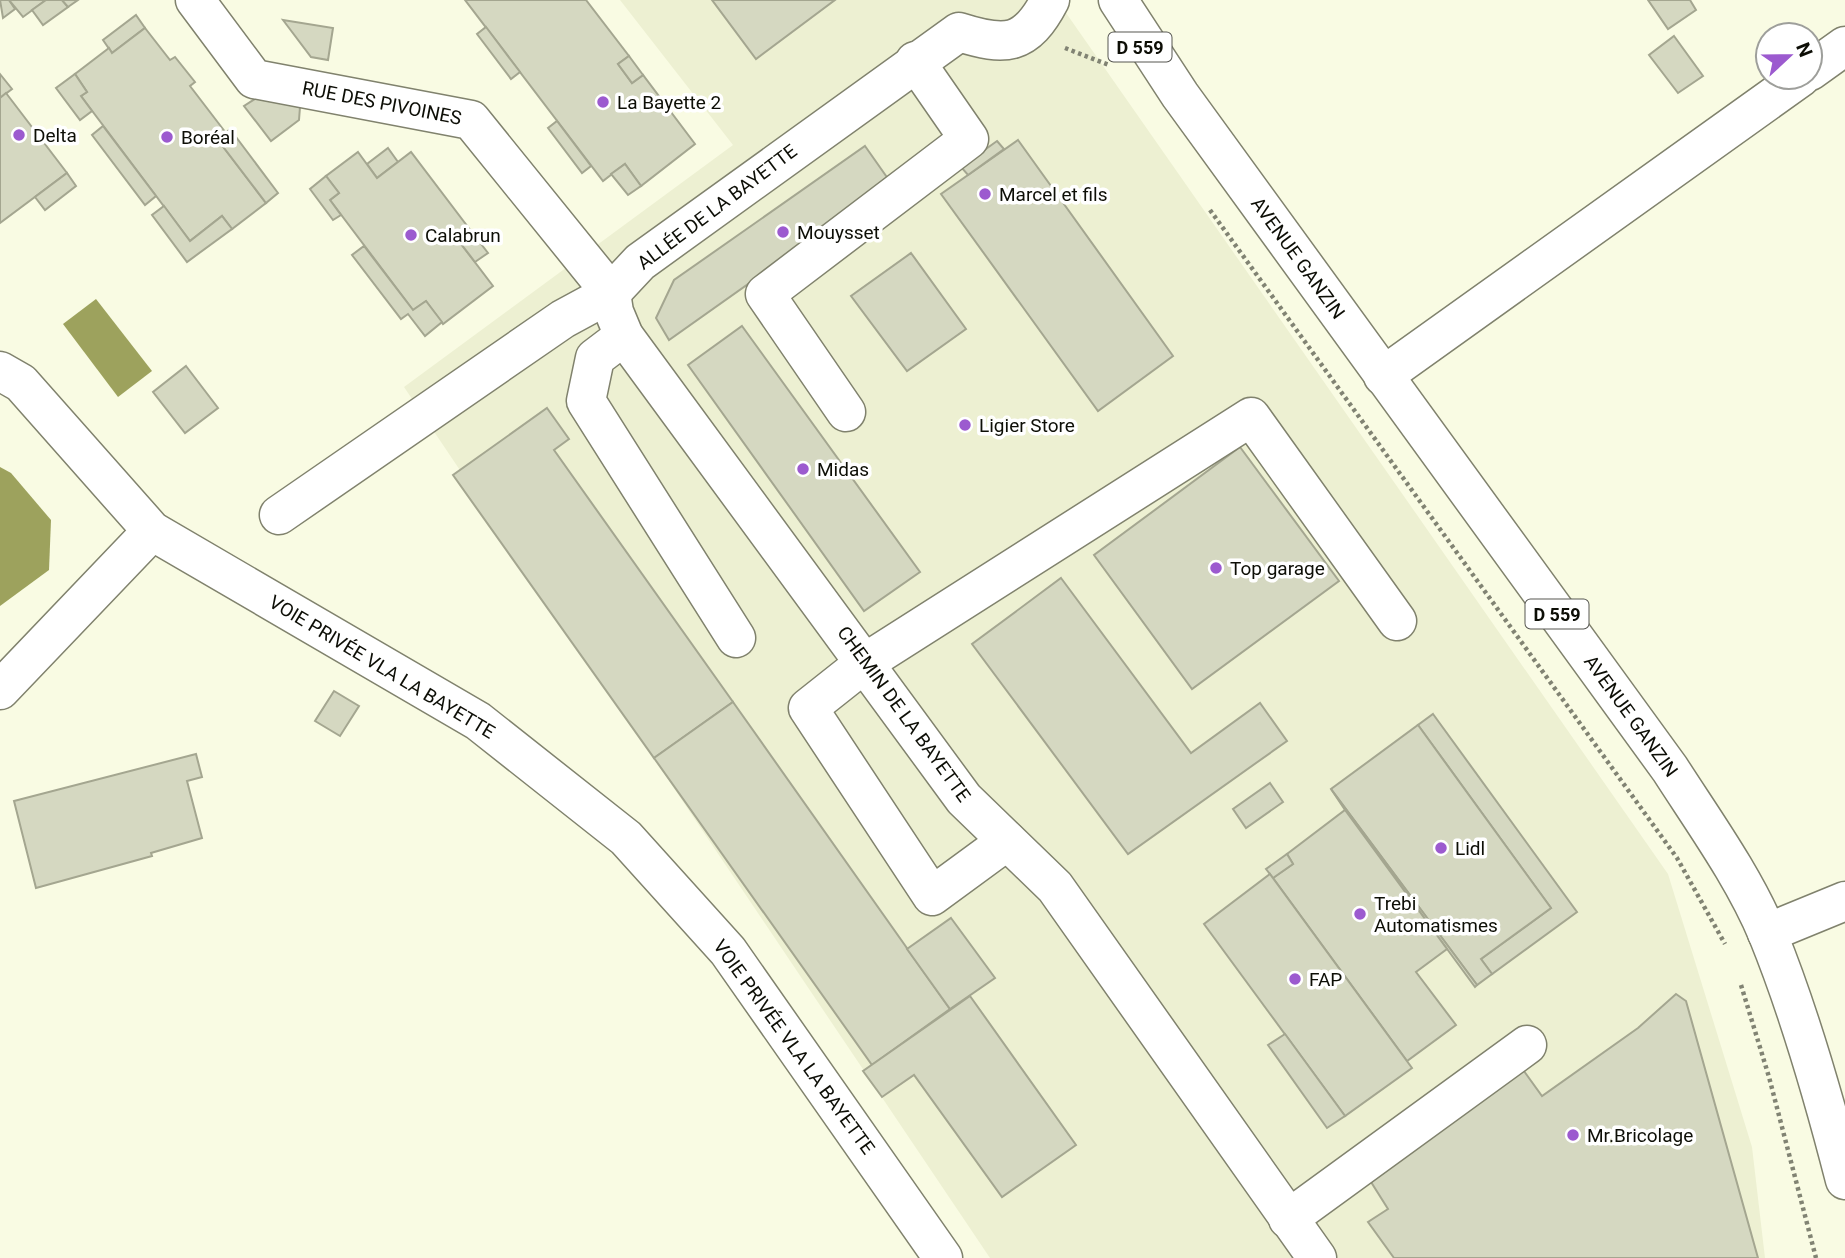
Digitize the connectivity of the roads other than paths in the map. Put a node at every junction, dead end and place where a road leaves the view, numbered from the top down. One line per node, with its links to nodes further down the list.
1 (195, 0): 10 (street, RUE DES PIVOINES)
2 (1050, 0): 6 (street, ALLÉE DE LA BAYETTE)
3 (1101, 0): 9 (street, AVENUE GANZIN / D 559)
4 (1118, 0): 9 (street, AVENUE GANZIN / D 559)
5 (1845, 46): 7 (street)
6 (915, 61): 10 (street, ALLÉE DE LA BAYETTE); 14 (street)
7 (1824, 61)
8 (1781, 91): 13 (street)
9 (1180, 95): 13 (street, AVENUE GANZIN / D 559)
10 (611, 293): 11 (street, CHEMIN DE LA BAYETTE); 15 (street, ALLÉE DE LA BAYETTE)
11 (624, 336): 18 (street); 19 (street, CHEMIN DE LA BAYETTE)
12 (0, 371): 16 (street, VOIE PRIVÉE VLA LA BAYETTE)
13 (1383, 376): 23 (street, AVENUE GANZIN / D 559)
14 (846, 412)
15 (279, 516)
16 (152, 530): 20 (street); 27 (street, VOIE PRIVÉE VLA LA BAYETTE)
17 (1397, 621): 19 (street)
18 (736, 638)
19 (866, 662): 21 (street, CHEMIN DE LA BAYETTE); 21 (street)
20 (0, 690)
21 (1007, 841): 26 (street, CHEMIN DE LA BAYETTE)
22 (1845, 901): 23 (street)
23 (1768, 933): 25 (street, AVENUE GANZIN / D 559)
24 (1527, 1045): 26 (street)
25 (1845, 1180)
26 (1299, 1244)
27 (943, 1258)

